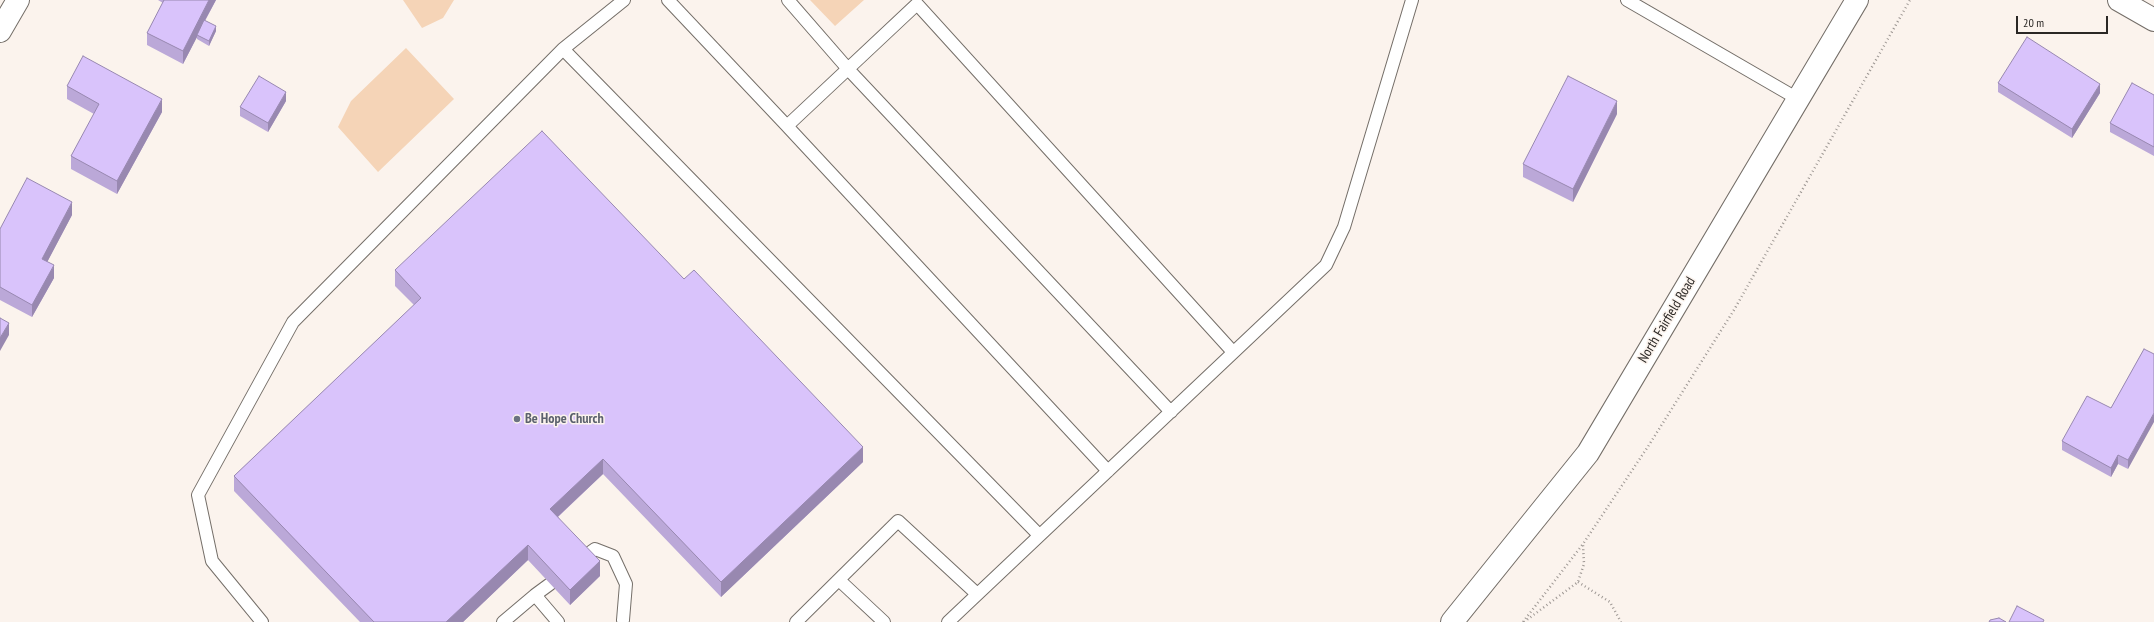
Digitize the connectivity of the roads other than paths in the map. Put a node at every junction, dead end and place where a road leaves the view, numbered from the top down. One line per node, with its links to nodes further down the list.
1 (18, 0): 11 (main road)
2 (624, 0): 12 (lane)
3 (668, 0): 15 (lane)
4 (788, 0): 13 (lane)
5 (1412, 0): 16 (lane)
6 (1627, 0): 14 (lane)
7 (1856, 0): 14 (main road, North Fairfield Road)
8 (2119, 0): 10 (main road)
9 (915, 2): 13 (lane); 16 (lane)
10 (2154, 20)
11 (0, 31)
12 (563, 50): 19 (lane); 27 (lane)
13 (848, 69): 15 (lane); 17 (lane)
14 (1798, 99): 32 (main road, North Fairfield Road)
15 (787, 126): 18 (lane)
16 (1233, 352): 17 (lane)
17 (1171, 412): 18 (lane)
18 (1108, 471): 19 (lane)
19 (1039, 536): 23 (lane)
20 (582, 558): 26 (lane)
21 (839, 580): 23 (lane); 29 (lane); 30 (lane)
22 (550, 584): 24 (lane)
23 (977, 594): 31 (lane)
24 (535, 595): 25 (lane); 28 (lane)
25 (506, 621)
26 (622, 621)
27 (262, 622)
28 (558, 622)
29 (796, 622)
30 (884, 622)
31 (948, 622)
32 (1452, 622)

